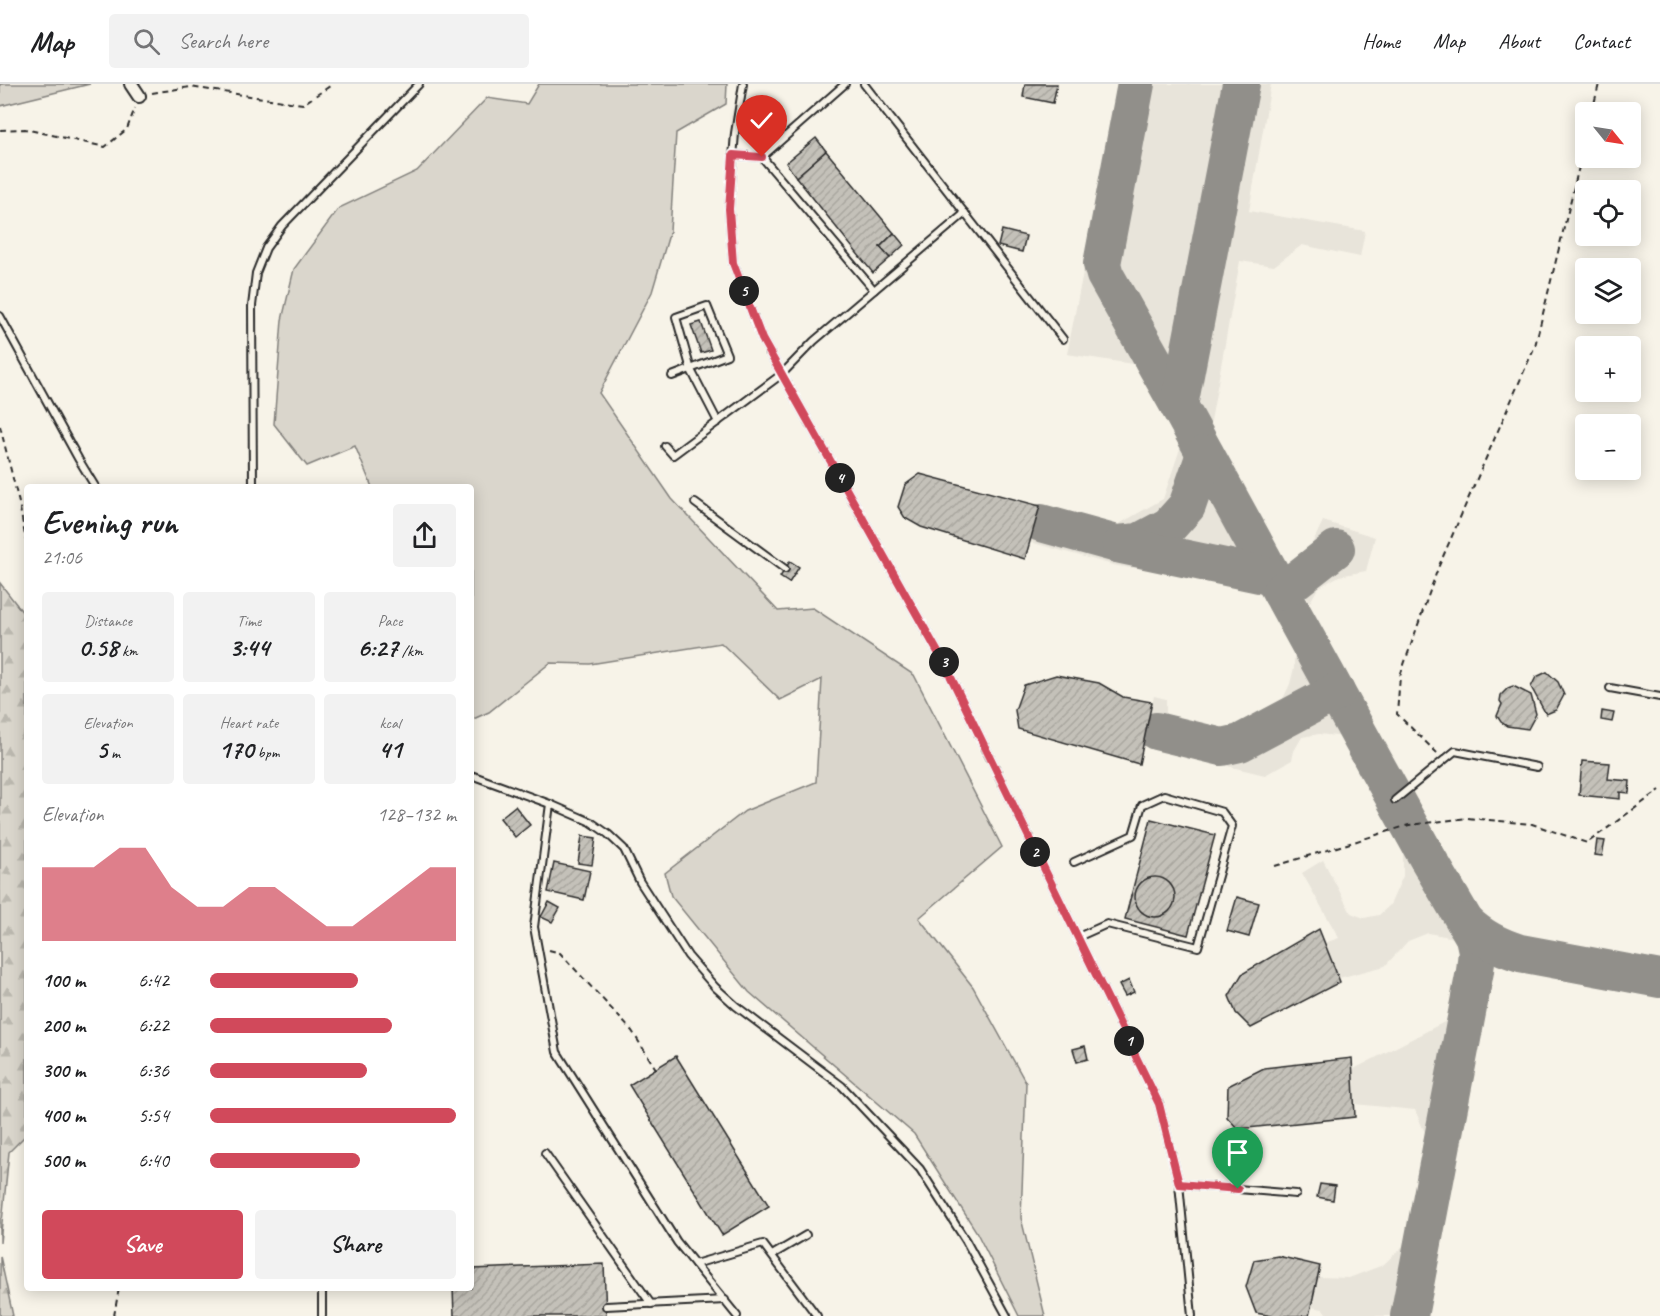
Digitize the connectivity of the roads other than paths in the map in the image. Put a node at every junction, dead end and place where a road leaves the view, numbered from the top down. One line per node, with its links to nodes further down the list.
1 (131, 84): 6 (street)
2 (419, 84): 19 (lane)
3 (743, 84): 7 (lane)
4 (845, 84): 8 (lane)
5 (864, 84): 9 (lane)
6 (140, 96)
7 (733, 155): 8 (lane); 14 (lane)
8 (762, 157): 10 (lane)
9 (965, 213): 10 (lane); 12 (lane)
10 (874, 290): 14 (lane)
11 (0, 316): 18 (lane)
12 (1063, 339)
13 (691, 370): 13 (lane); 15 (lane); 16 (lane)
14 (782, 374): 16 (lane); 29 (lane)
15 (672, 376)
16 (718, 422): 17 (lane)
17 (664, 446)
18 (94, 484)
19 (253, 484)
20 (695, 503): 21 (lane)
21 (785, 569)
22 (1610, 688): 23 (lane)
23 (1660, 697)
24 (1538, 767): 26 (lane)
25 (474, 776): 27 (lane)
26 (1395, 800)
27 (550, 804): 35 (lane); 43 (lane)
28 (1074, 862): 29 (lane)
29 (1078, 937): 31 (lane)
30 (545, 1153): 38 (lane)
31 (1179, 1184): 32 (lane); 44 (lane)
32 (1296, 1194)
33 (806, 1235): 34 (lane)
34 (772, 1256): 35 (lane); 42 (lane)
35 (695, 1264): 37 (lane)
36 (322, 1291): 40 (lane)
37 (725, 1300): 38 (lane); 41 (lane)
38 (651, 1304): 39 (lane)
39 (606, 1306)
40 (322, 1316)
41 (737, 1316)
42 (817, 1316)
43 (1007, 1316)
44 (1192, 1316)

